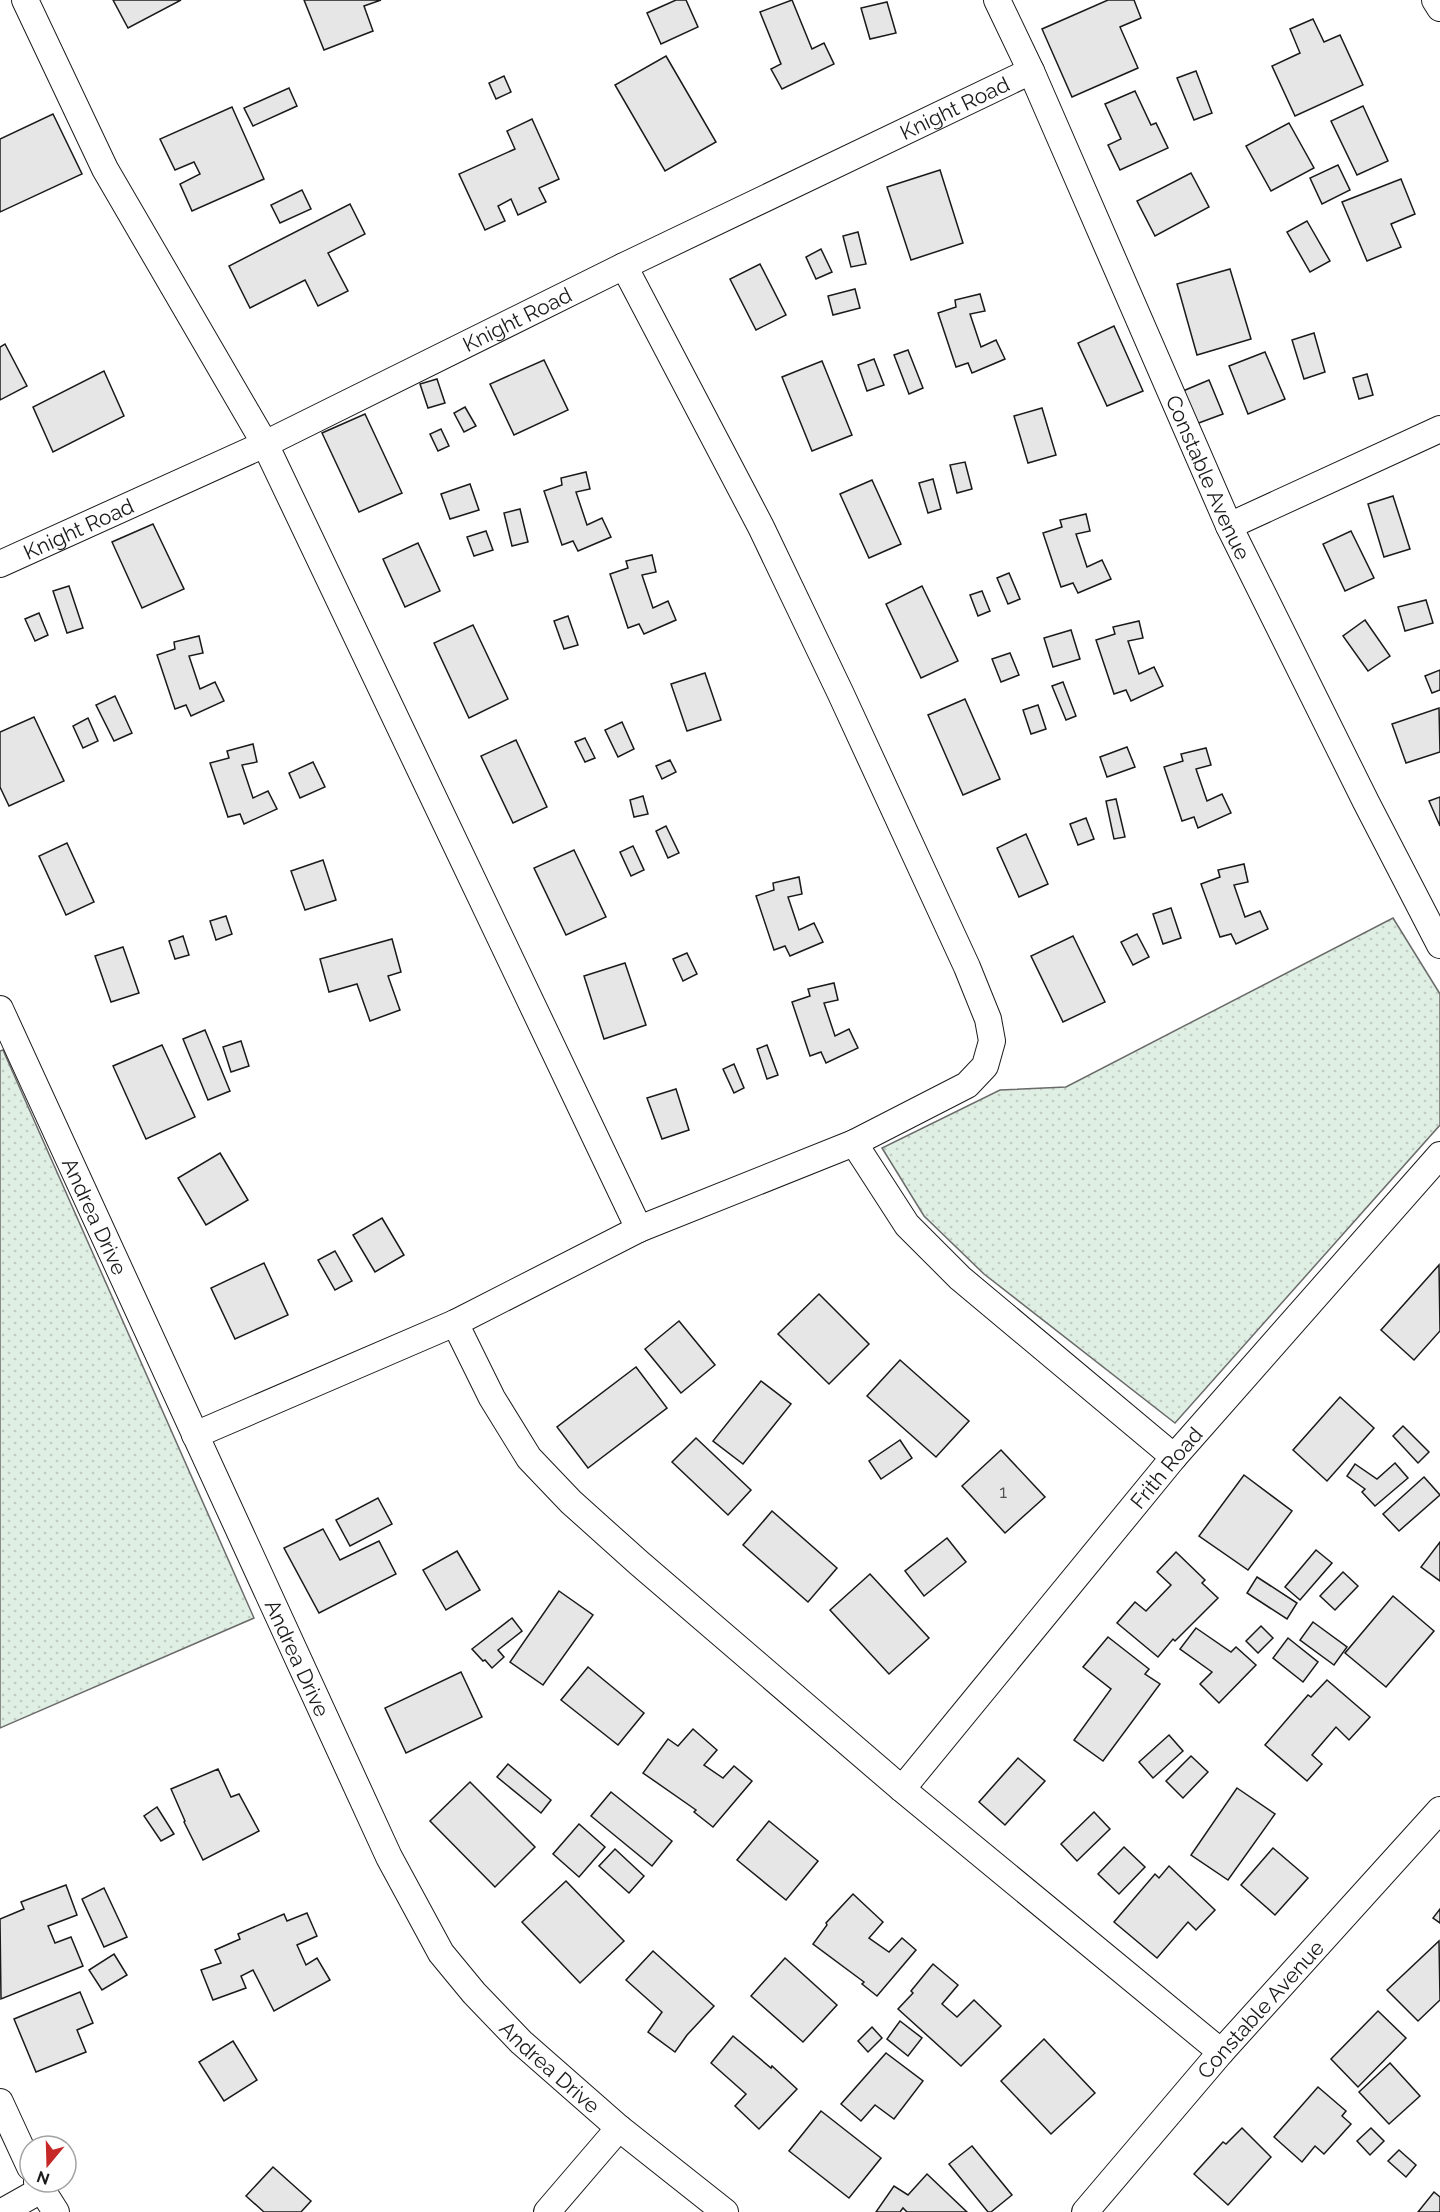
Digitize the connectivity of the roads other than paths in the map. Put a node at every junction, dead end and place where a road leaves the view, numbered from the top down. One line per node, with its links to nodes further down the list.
1 (25, 0): 8 (street)
2 (997, 0): 5 (street, Constable Avenue)
3 (1436, 0): 4 (street)
4 (1440, 8)
5 (1031, 71): 6 (street, Knight Road); 9 (street, Constable Avenue)
6 (624, 266): 8 (street, Knight Road); 13 (street)
7 (1440, 429): 9 (street)
8 (265, 444): 10 (street, Knight Road); 15 (street)
9 (1229, 526): 11 (street, Constable Avenue)
10 (0, 564)
11 (1440, 945)
12 (0, 1009): 17 (street, Andrea Drive)
13 (854, 1143): 15 (street); 18 (street)
14 (1440, 1155): 18 (street, Frith Road)
15 (639, 1229): 16 (street)
16 (456, 1323): 17 (street); 19 (street)
17 (195, 1435): 23 (street, Andrea Drive)
18 (1173, 1457): 19 (street, Frith Road)
19 (902, 1789): 21 (street)
20 (1440, 1810): 21 (street, Constable Avenue)
21 (1221, 2052): 31 (street, Constable Avenue)
22 (0, 2102): 24 (street)
23 (619, 2128): 29 (street); 30 (street, Andrea Drive)
24 (18, 2141)
25 (28, 2194): 27 (street)
26 (44, 2194): 28 (street)
27 (2, 2212)
28 (56, 2212)
29 (547, 2212)
30 (725, 2212)
31 (1085, 2212)

